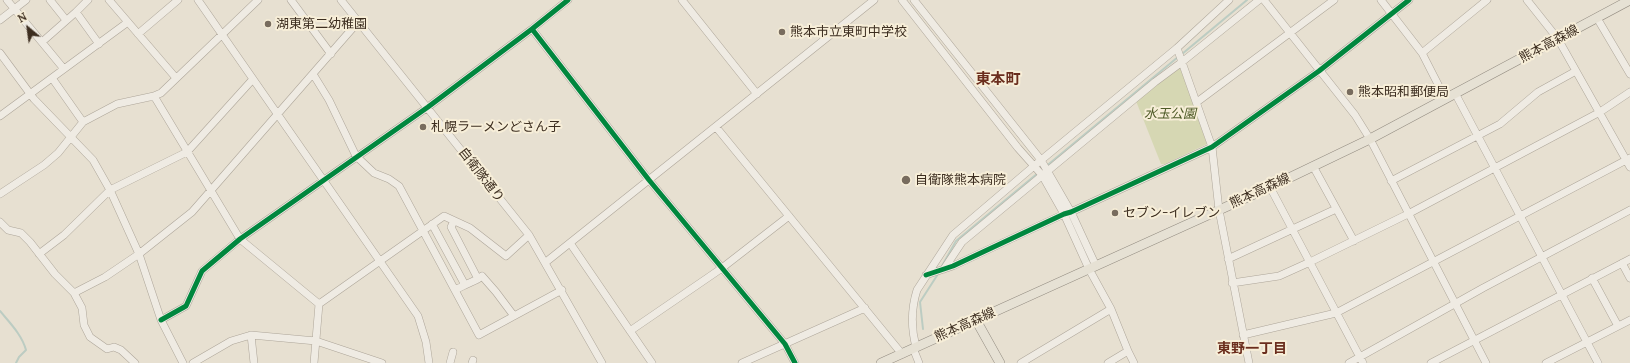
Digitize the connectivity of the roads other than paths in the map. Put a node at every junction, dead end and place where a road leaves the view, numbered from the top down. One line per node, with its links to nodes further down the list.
1 (7, 0): 25 (street)
2 (26, 0): 25 (street)
3 (50, 0): 30 (street)
4 (88, 0): 26 (street)
5 (109, 0): 31 (street)
6 (178, 0): 34 (street)
7 (198, 0): 35 (street)
8 (258, 0): 35 (street)
9 (291, 0): 42 (street)
10 (341, 0): 32 (street, 自衛隊通り)
11 (568, 0): 33 (street)
12 (682, 0): 55 (street)
13 (874, 0): 55 (street)
14 (902, 0): 74 (street)
15 (914, 0): 74 (street)
16 (1229, 0): 43 (street)
17 (1259, 0): 43 (street)
18 (1264, 0): 36 (street)
19 (1334, 0): 36 (street)
20 (1381, 0): 27 (street)
21 (1409, 0): 27 (street)
22 (1487, 0): 41 (street)
23 (1527, 0): 37 (street)
24 (1629, 1): 28 (main road, 熊本高森線)
25 (15, 9): 29 (street); 38 (street)
26 (76, 12): 30 (street); 39 (street)
27 (1392, 14): 41 (street); 45 (street)
28 (1597, 18): 37 (main road, 熊本高森線); 48 (street)
29 (0, 20)
30 (66, 20): 38 (street)
31 (128, 22): 34 (street); 39 (street)
32 (358, 22): 42 (street); 59 (street, 自衛隊通り)
33 (532, 29): 59 (street); 77 (street)
34 (138, 34): 50 (street)
35 (222, 34): 50 (street); 51 (street)
36 (1290, 34): 45 (street); 58 (street)
37 (1558, 39): 46 (street); 53 (main road, 熊本高森線)
38 (42, 42): 44 (street)
39 (99, 44): 44 (street)
40 (0, 53): 54 (street)
41 (1422, 53): 57 (street)
42 (330, 54): 47 (street)
43 (1180, 55): 58 (street); 74 (street); 74 (street)
44 (64, 69): 49 (street)
45 (1319, 71): 67 (street); 68 (street)
46 (1576, 71): 60 (street); 65 (street)
47 (313, 74): 61 (street); 70 (street)
48 (1630, 74)
49 (52, 78): 54 (street); 63 (street)
50 (176, 78): 56 (street)
51 (252, 79): 61 (street); 69 (street)
52 (1630, 92): 60 (street)
53 (1455, 93): 57 (main road, 熊本高森線); 65 (street)
54 (31, 94): 62 (street); 66 (street)
55 (757, 94): 64 (street)
56 (154, 96): 63 (street); 69 (street)
57 (1445, 98): 67 (main road, 熊本高森線)
58 (1197, 102): 68 (street)
59 (428, 107): 70 (street); 95 (street, 自衛隊通り)
60 (1600, 112): 71 (street); 75 (street)
61 (277, 114): 76 (street); 81 (street)
62 (0, 116)
63 (83, 122): 66 (street)
64 (716, 127): 77 (street); 88 (street)
65 (1478, 136): 75 (street); 78 (street)
66 (71, 137): 80 (street); 82 (street)
67 (1370, 139): 72 (main road, 熊本高森線); 78 (street)
68 (1212, 147): 84 (street); 86 (street)
69 (187, 152): 80 (street); 81 (street)
70 (356, 156): 76 (street); 94 (street)
71 (1628, 159): 73 (street); 89 (street)
72 (1313, 166): 79 (main road, 熊本高森線); 83 (street)
73 (1630, 167)
74 (1041, 168): 86 (street); 111 (street); 112 (street)
75 (1496, 168): 87 (street); 89 (street)
76 (324, 180): 96 (street); 104 (street)
77 (649, 180): 98 (street); 110 (street)
78 (1391, 182): 87 (street)
79 (1270, 187): 84 (main road, 熊本高森線); 93 (street)
80 (110, 190): 99 (street); 100 (street)
81 (210, 191): 96 (street); 100 (street)
82 (0, 194)
83 (1336, 209): 93 (street); 97 (street)
84 (1219, 210): 102 (street); 109 (main road, 熊本高森線)
85 (1630, 210): 101 (street)
86 (1067, 213): 109 (street); 111 (street)
87 (1408, 214): 97 (street); 107 (street)
88 (789, 216): 110 (street); 124 (street)
89 (1521, 216): 101 (street); 107 (street)
90 (454, 221): 92 (street); 95 (street); 113 (street)
91 (0, 222): 99 (street)
92 (432, 224): 94 (street); 117 (street)
93 (1292, 229): 102 (street); 106 (street)
94 (423, 230): 104 (street); 118 (street)
95 (529, 235): 105 (street, 自衛隊通り)
96 (240, 239): 122 (street); 128 (street)
97 (1354, 241): 106 (street)
98 (570, 243): 105 (street); 132 (street)
99 (39, 254): 120 (street)
100 (139, 254): 120 (street); 128 (street)
101 (1542, 257): 121 (street); 123 (street)
102 (1228, 259): 116 (street)
103 (1630, 259): 108 (street)
104 (380, 261): 122 (street); 150 (street)
105 (546, 262): 119 (street, 自衛隊通り)
106 (1310, 262): 116 (street); 126 (street)
107 (1433, 262): 123 (street); 126 (street)
108 (1622, 263): 114 (street); 115 (street)
109 (1093, 267): 125 (street); 129 (main road, 熊本高森線)
110 (722, 268): 132 (street); 138 (street)
111 (944, 269): 112 (street)
112 (929, 274): 139 (street)
113 (478, 278): 117 (street); 127 (street)
114 (1592, 278): 121 (street); 131 (street)
115 (1630, 278)
116 (1232, 283): 134 (street)
117 (465, 285): 118 (street)
118 (455, 290): 127 (street)
119 (562, 290): 127 (street); 152 (street, 自衛隊通り)
120 (74, 293): 144 (street)
121 (1562, 294): 136 (street); 137 (street)
122 (319, 304): 135 (street)
123 (1454, 304): 136 (street); 143 (street)
124 (865, 308): 138 (street); 142 (street)
125 (1111, 309): 140 (street); 159 (street)
126 (1336, 313): 134 (street); 143 (street)
127 (514, 316)
128 (161, 320): 145 (street)
129 (976, 320): 139 (main road, 熊本高森線); 158 (main road)
130 (1630, 320): 131 (street)
131 (1618, 326): 137 (street)
132 (630, 331): 153 (street)
133 (251, 335): 135 (street); 146 (street); 147 (street)
134 (1243, 335): 162 (street)
135 (316, 340): 148 (street); 149 (street)
136 (1474, 340): 164 (street); 165 (street)
137 (1587, 342): 166 (street); 167 (street)
138 (785, 344): 154 (street); 155 (street)
139 (915, 347): 142 (main road, 熊本高森線); 157 (street)
140 (1128, 351): 160 (street); 161 (street)
141 (453, 352): 151 (street)
142 (902, 354): 156 (main road, 熊本高森線)
143 (1361, 360): 163 (street)
144 (135, 363)
145 (183, 363)
146 (193, 363)
147 (254, 363)
148 (314, 363)
149 (382, 363)
150 (429, 363)
151 (450, 363)
152 (602, 363)
153 (652, 363)
154 (742, 363)
155 (795, 363)
156 (881, 363)
157 (919, 363)
158 (1000, 363)
159 (1021, 363)
160 (1108, 363)
161 (1134, 363)
162 (1248, 363)
163 (1349, 363)
164 (1430, 363)
165 (1486, 363)
166 (1546, 363)
167 (1598, 363)

